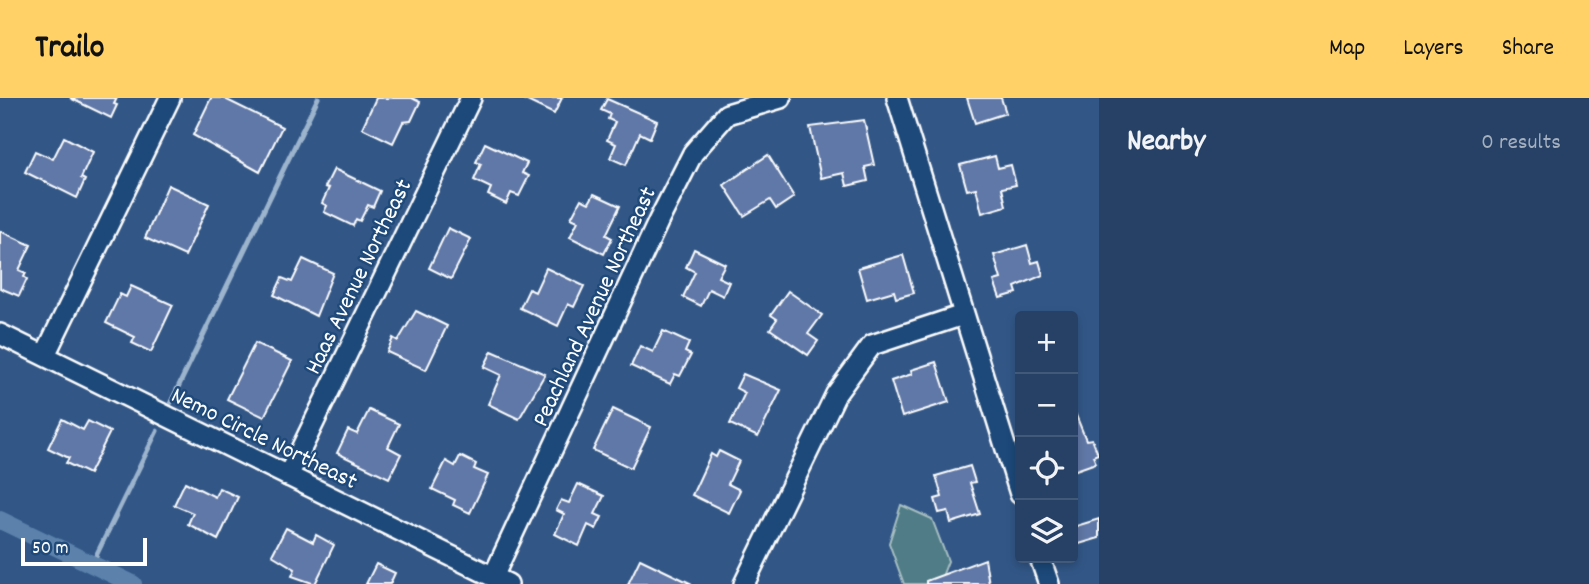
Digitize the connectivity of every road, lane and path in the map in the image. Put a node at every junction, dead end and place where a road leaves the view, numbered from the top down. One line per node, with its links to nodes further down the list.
1 (170, 98): 7 (street)
2 (471, 98): 8 (street, Haas Avenue Northeast)
3 (781, 98): 11 (street, Peachland Avenue Northeast)
4 (897, 98): 5 (street)
5 (963, 315): 9 (street); 12 (street)
6 (0, 334): 7 (street, Nemo Circle Northeast)
7 (45, 355): 8 (street, Nemo Circle Northeast)
8 (288, 476): 11 (street, Nemo Circle Northeast)
9 (1015, 478)
10 (1042, 563): 13 (street)
11 (500, 581)
12 (744, 584)
13 (1049, 584)

